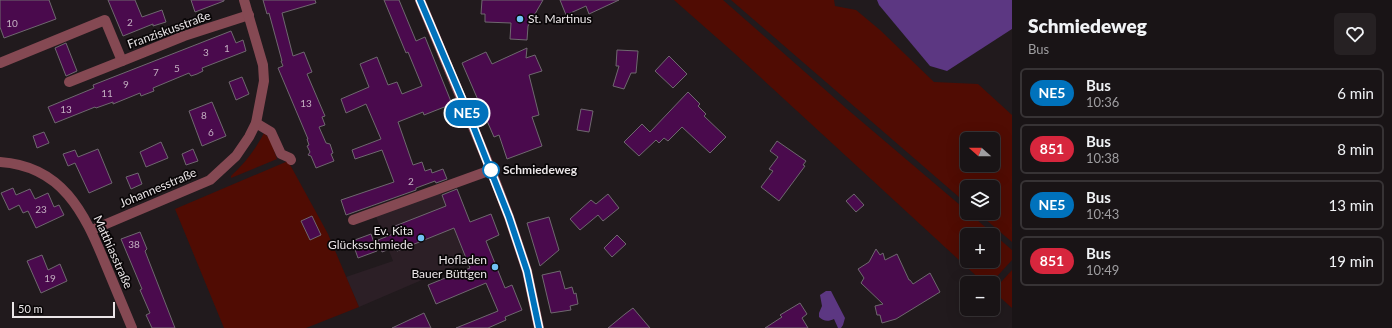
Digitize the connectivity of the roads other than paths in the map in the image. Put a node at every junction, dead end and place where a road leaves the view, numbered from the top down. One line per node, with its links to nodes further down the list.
1 (244, 0): 3 (street, Johannesstraße)
2 (420, 0): 10 (street)
3 (249, 15): 4 (street, Franziskusstraße); 7 (street, Johannesstraße)
4 (122, 61): 5 (street, Franziskusstraße); 6 (street, Franziskusstraße)
5 (0, 63)
6 (69, 82)
7 (256, 122): 8 (street); 12 (street, Johannesstraße)
8 (291, 160)
9 (0, 162): 12 (street, Matthiasstraße)
10 (491, 170): 11 (street); 14 (street)
11 (353, 220)
12 (92, 230): 13 (street, Matthiasstraße)
13 (132, 328)
14 (539, 328)

